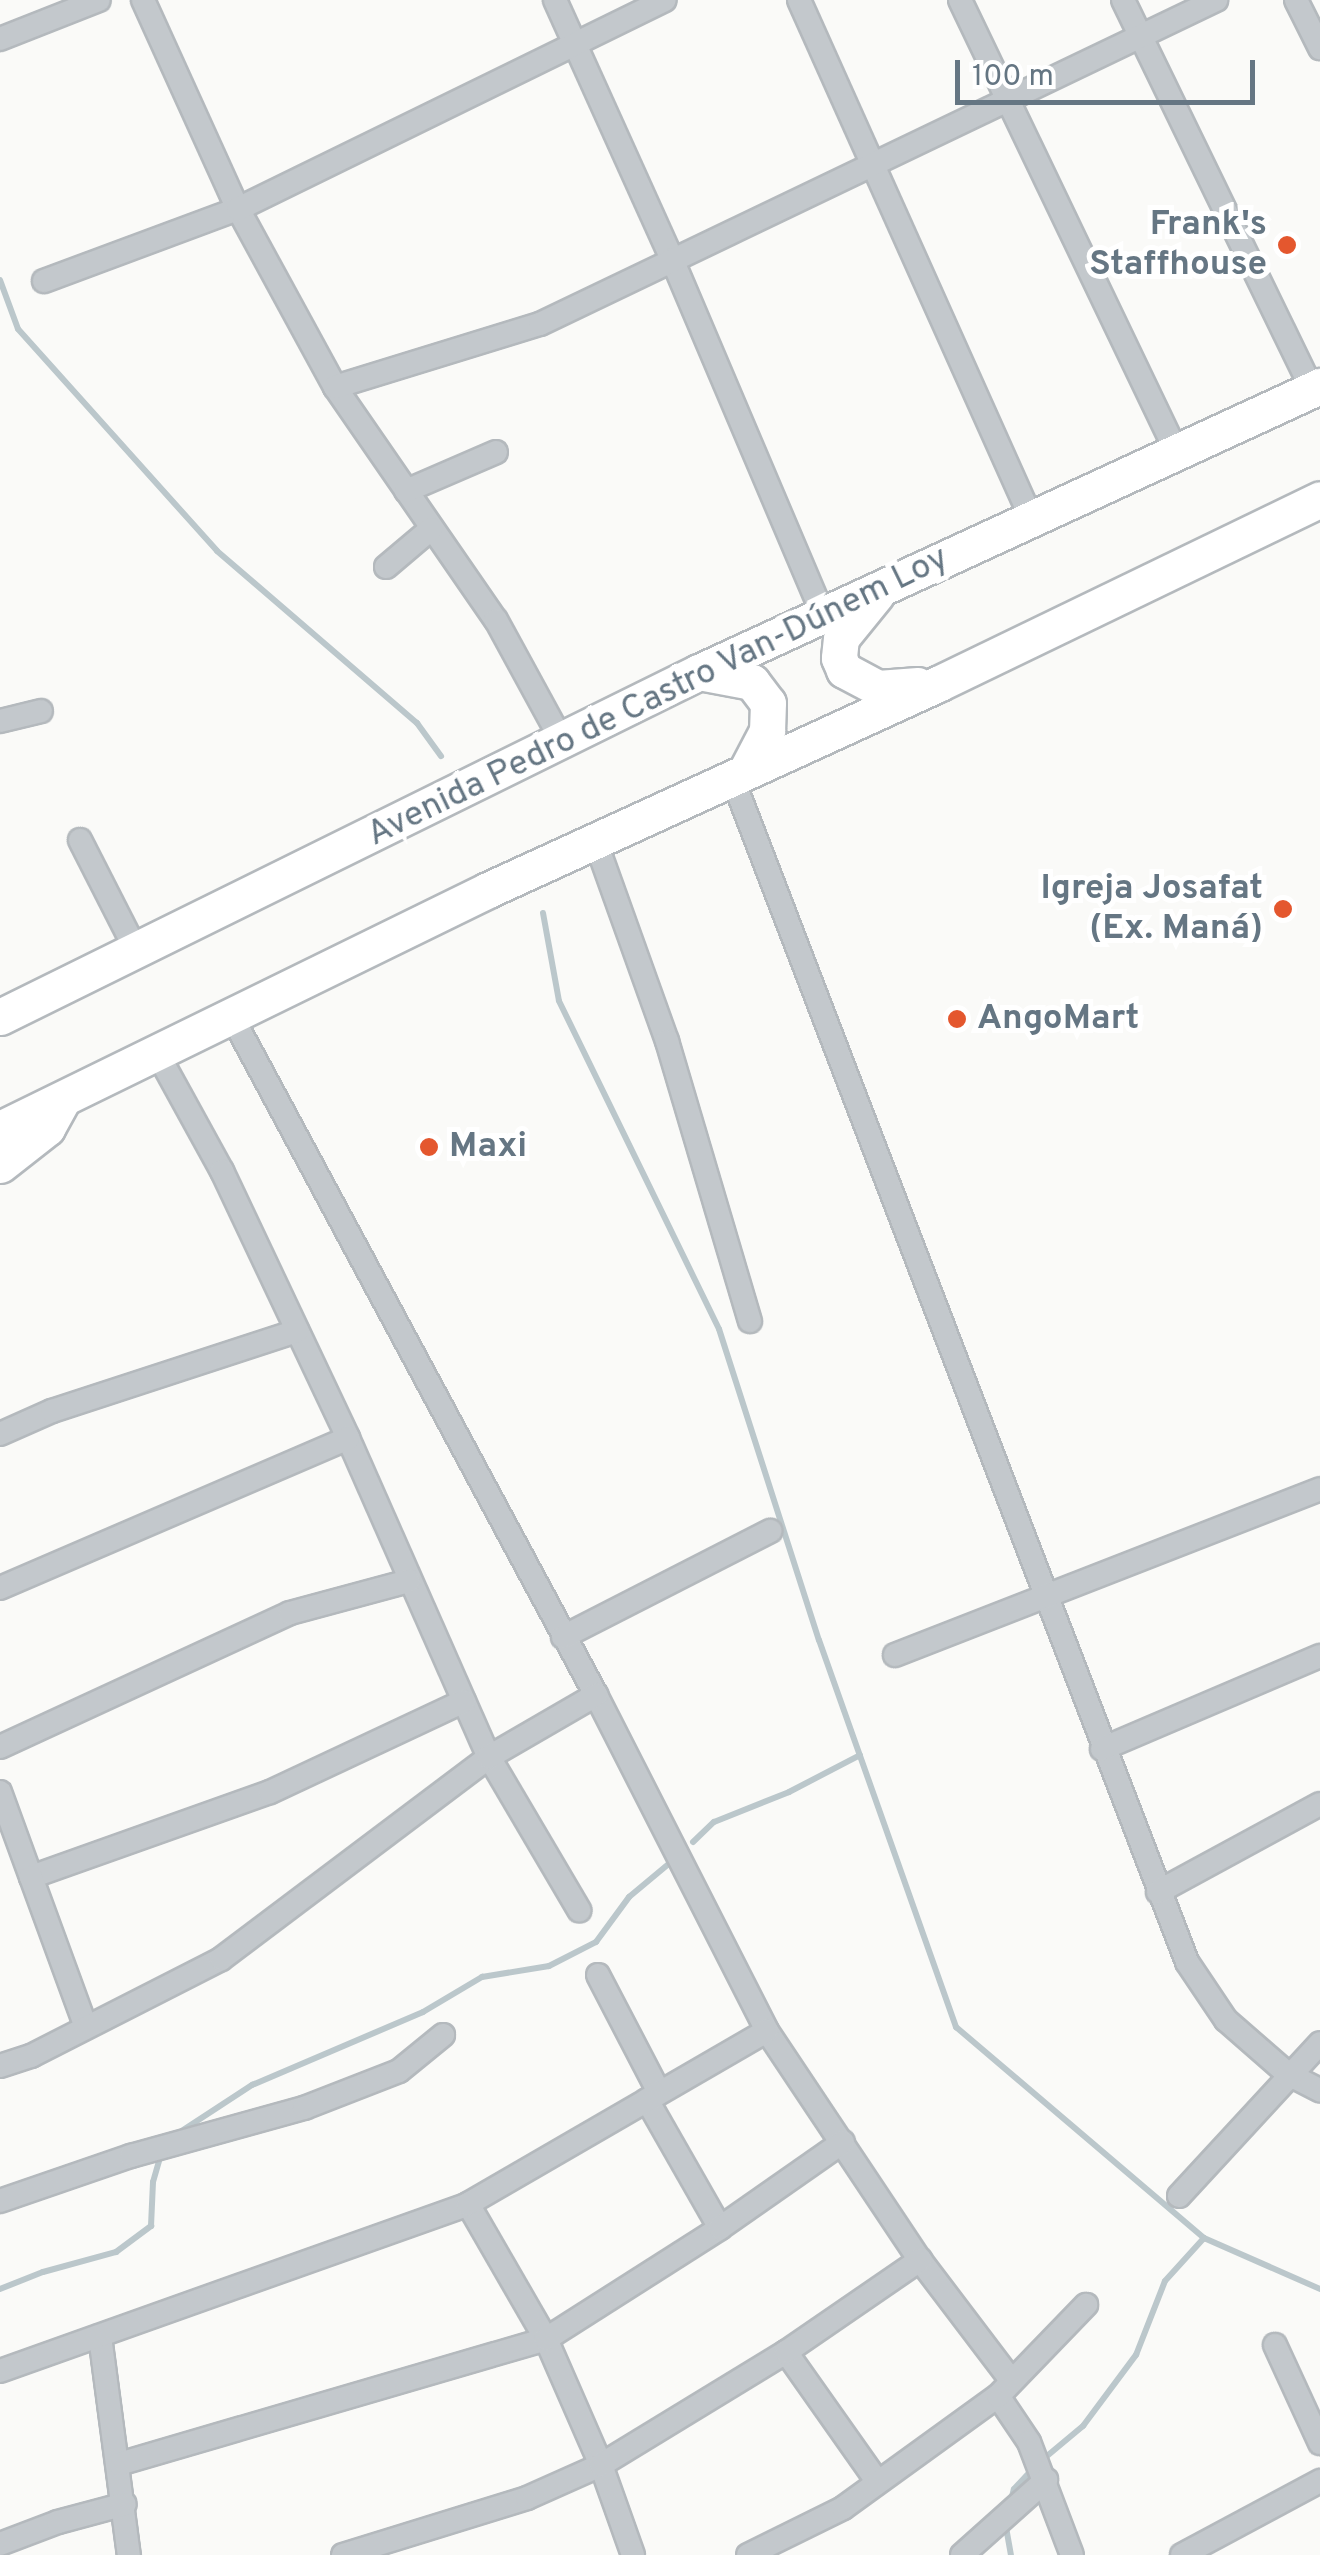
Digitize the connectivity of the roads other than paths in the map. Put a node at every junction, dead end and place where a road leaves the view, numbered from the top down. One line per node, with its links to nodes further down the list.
1 (99, 0): 11 (street)
2 (143, 0): 16 (street)
3 (555, 0): 12 (street)
4 (665, 0): 12 (street)
5 (799, 0): 15 (street)
6 (960, 0): 14 (street)
7 (1124, 0): 10 (street)
8 (1216, 0): 10 (street)
9 (1296, 0): 13 (street)
10 (1142, 38): 14 (street); 20 (street)
11 (0, 39)
12 (576, 48): 16 (street); 17 (street)
13 (1320, 48)
14 (1008, 101): 15 (street); 22 (street)
15 (875, 164): 17 (street); 25 (street)
16 (238, 209): 18 (street); 19 (street)
17 (672, 259): 19 (street); 29 (street)
18 (44, 281)
19 (335, 387): 23 (street)
20 (1316, 388): 22 (highway, Avenida Pedro de Castro Van-Dúnem Loy)
21 (496, 452): 23 (street)
22 (1177, 453): 25 (highway, Avenida Pedro de Castro Van-Dúnem Loy)
23 (406, 491): 26 (street)
24 (1320, 499): 31 (highway)
25 (1032, 520): 28 (highway, Avenida Pedro de Castro Van-Dúnem Loy)
26 (431, 529): 27 (street); 34 (street)
27 (386, 567)
28 (884, 587): 29 (highway, Avenida Pedro de Castro Van-Dúnem Loy); 31 (highway)
29 (823, 614): 30 (highway, Avenida Pedro de Castro Van-Dúnem Loy)
30 (699, 672): 34 (highway, Avenida Pedro de Castro Van-Dúnem Loy); 35 (highway)
31 (938, 684): 35 (highway)
32 (40, 711): 33 (street)
33 (0, 721)
34 (562, 741): 38 (highway, Avenida Pedro de Castro Van-Dúnem Loy)
35 (739, 774): 37 (highway); 53 (street)
36 (80, 840): 38 (street)
37 (595, 840): 39 (highway); 45 (street)
38 (136, 950): 40 (highway, Avenida Pedro de Castro Van-Dúnem Loy)
39 (230, 1015): 41 (highway); 54 (street)
40 (0, 1017)
41 (156, 1051): 42 (highway); 46 (street)
42 (64, 1097): 43 (highway); 44 (highway)
43 (0, 1129)
44 (0, 1164)
45 (750, 1322)
46 (297, 1331): 47 (street); 48 (street)
47 (0, 1434)
48 (348, 1438): 51 (street); 52 (street)
49 (1320, 1490): 53 (street)
50 (770, 1531): 54 (street)
51 (410, 1581): 58 (street); 59 (street)
52 (0, 1588)
53 (1043, 1596): 55 (street); 60 (street)
54 (563, 1637): 57 (street)
55 (895, 1655)
56 (1320, 1656): 60 (street)
57 (596, 1695): 61 (street); 69 (street)
58 (464, 1701): 61 (street); 64 (street)
59 (0, 1747)
60 (1102, 1748): 65 (street)
61 (488, 1756): 66 (street); 68 (street)
62 (2, 1804): 64 (street)
63 (1320, 1804): 65 (street)
64 (31, 1877): 68 (street)
65 (1158, 1892): 73 (street)
66 (579, 1910)
67 (598, 1975): 75 (street)
68 (86, 2027): 72 (street)
69 (767, 2031): 75 (street); 76 (street)
70 (443, 2035): 78 (street)
71 (1320, 2043): 73 (street)
72 (0, 2066)
73 (1288, 2074): 74 (street); 77 (street)
74 (1320, 2090)
75 (653, 2096): 79 (street); 80 (street)
76 (842, 2142): 80 (street); 81 (street)
77 (1179, 2196)
78 (0, 2201)
79 (468, 2204): 83 (street); 84 (street)
80 (720, 2228): 84 (street)
81 (920, 2260): 86 (street); 88 (street)
82 (1086, 2305): 88 (street)
83 (100, 2336): 87 (street); 90 (street)
84 (546, 2339): 90 (street); 91 (street)
85 (1275, 2345): 89 (street)
86 (786, 2352): 91 (street); 94 (street)
87 (0, 2371)
88 (1004, 2388): 92 (street); 94 (street)
89 (1320, 2442)
90 (119, 2464): 95 (street)
91 (602, 2464): 98 (street); 99 (street)
92 (1046, 2480): 101 (street); 102 (street)
93 (1320, 2480): 103 (street)
94 (877, 2481): 100 (street)
95 (125, 2504): 96 (street); 97 (street)
96 (0, 2544)
97 (129, 2555)
98 (343, 2555)
99 (633, 2555)
100 (748, 2555)
101 (962, 2555)
102 (1072, 2555)
103 (1182, 2555)

